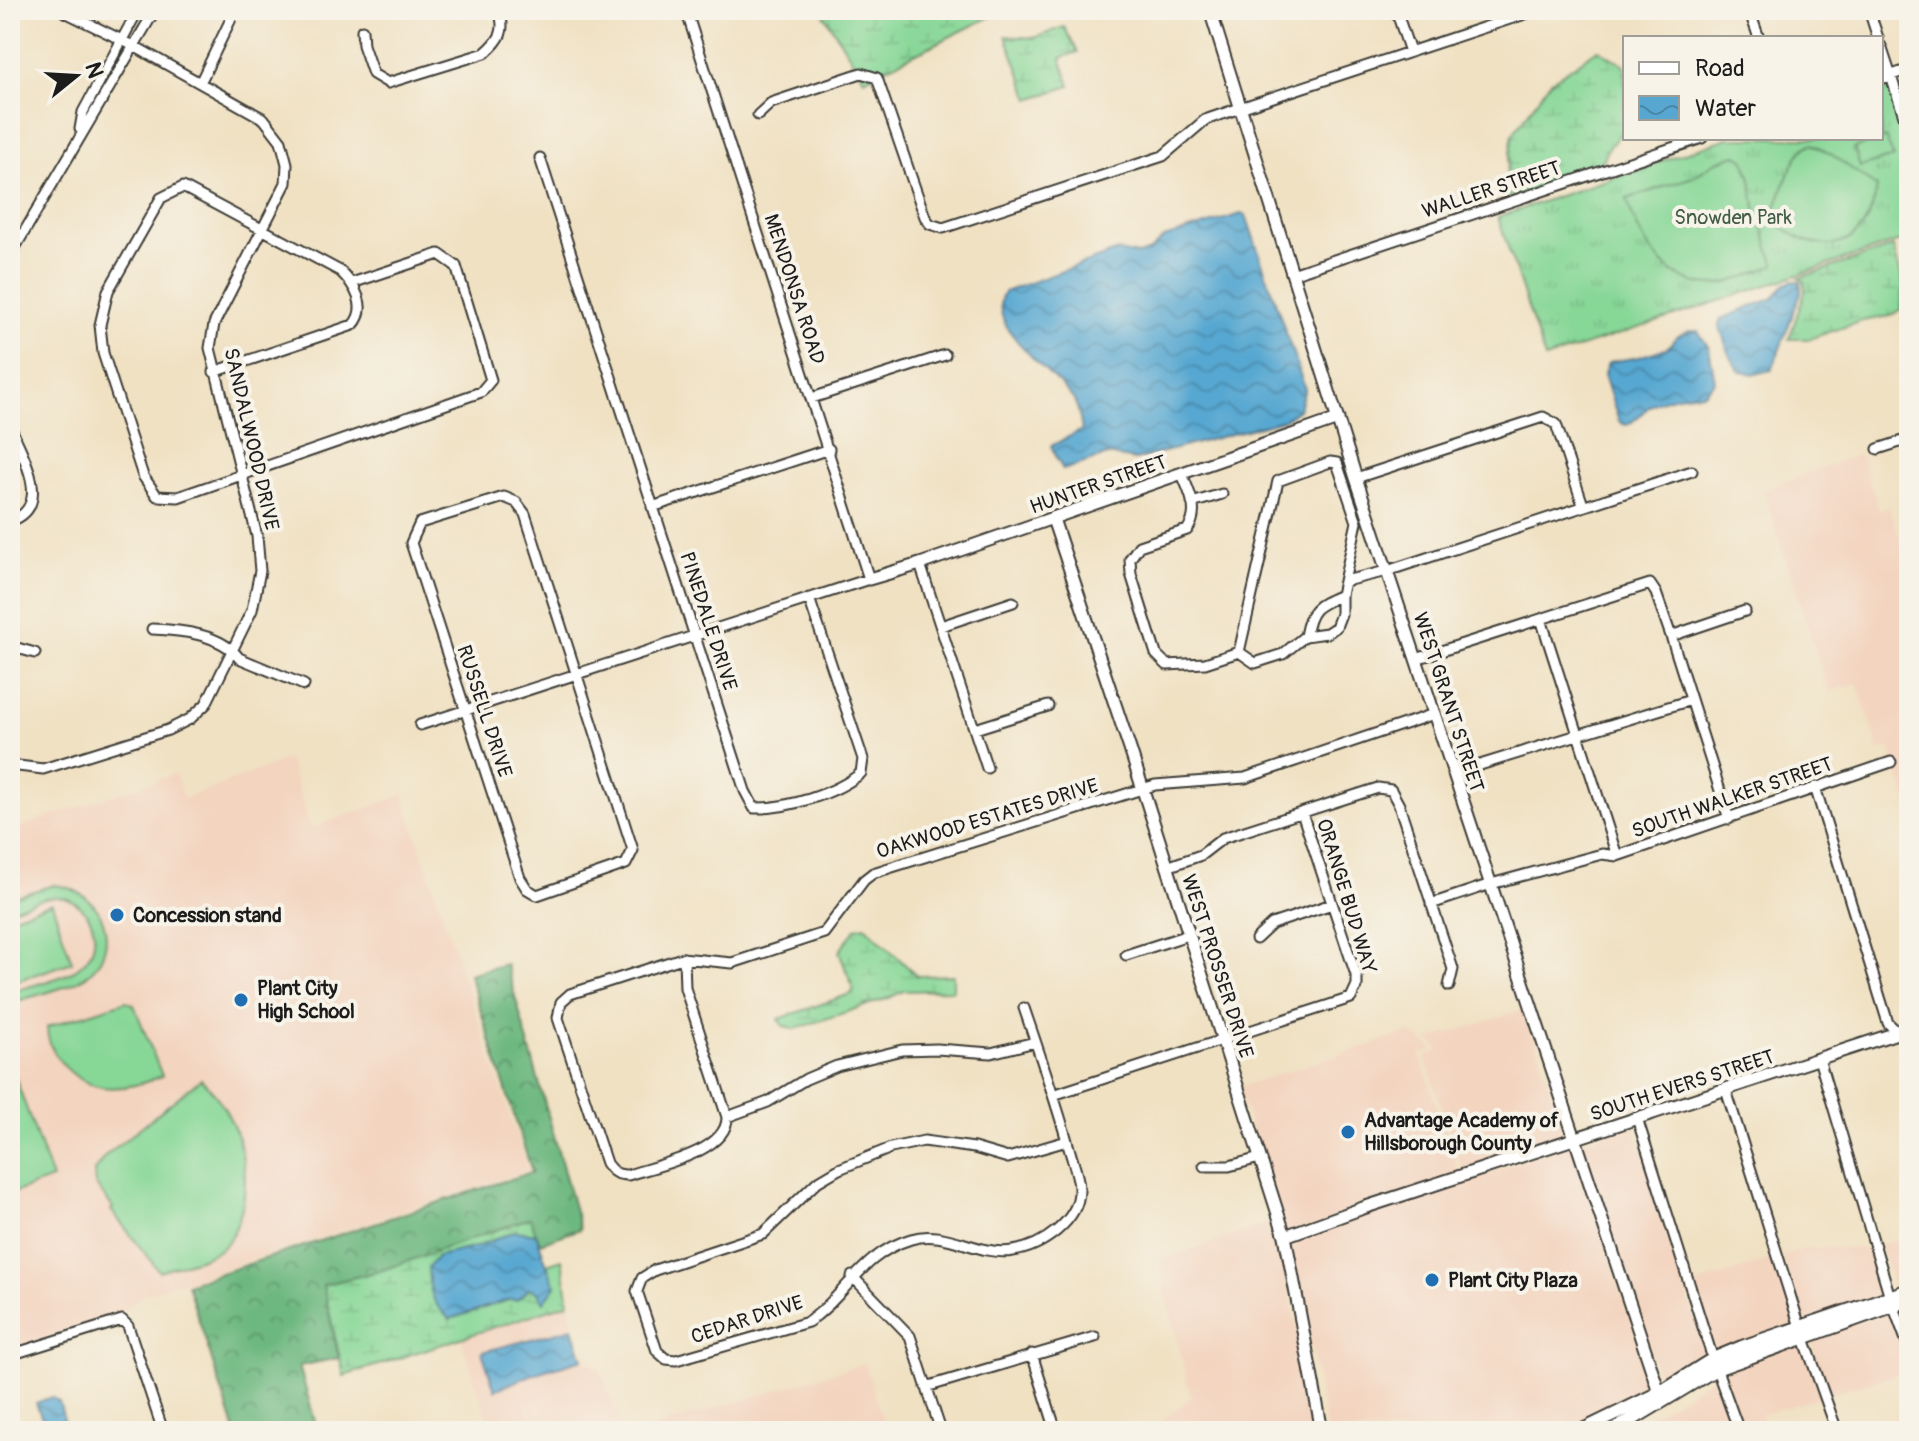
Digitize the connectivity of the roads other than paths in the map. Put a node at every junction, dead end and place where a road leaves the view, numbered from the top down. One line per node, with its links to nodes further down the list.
1 (15, 10): 14 (street)
2 (138, 10): 18 (street)
3 (155, 10): 19 (street)
4 (233, 10): 23 (street)
5 (499, 10): 15 (street)
6 (686, 10): 36 (street, MENDONSA ROAD)
7 (1210, 10): 24 (street, WEST GRANT STREET)
8 (1396, 10): 20 (street)
9 (1537, 10): 13 (street)
10 (1749, 10): 16 (street)
11 (1869, 10): 17 (street)
12 (65, 11): 18 (street, SANDALWOOD DRIVE)
13 (1521, 12): 20 (street)
14 (10, 20)
15 (362, 30)
16 (1758, 36)
17 (1877, 36)
18 (121, 40): 19 (street, SANDALWOOD DRIVE); 27 (street)
19 (134, 46): 23 (street, SANDALWOOD DRIVE); 27 (street)
20 (1410, 52): 24 (street)
21 (1909, 69): 22 (street)
22 (1886, 77): 26 (street)
23 (200, 83): 30 (street, SANDALWOOD DRIVE)
24 (1240, 108): 25 (street); 32 (street, WEST GRANT STREET)
25 (758, 115)
26 (1909, 131)
27 (78, 136): 31 (street)
28 (1696, 140): 32 (street, WALLER STREET)
29 (540, 158): 49 (street, PINEDALE DRIVE)
30 (263, 231): 33 (street); 35 (street, SANDALWOOD DRIVE); 44 (street)
31 (10, 256)
32 (1292, 274): 37 (street, WEST GRANT STREET)
33 (352, 283): 35 (street); 44 (street)
34 (945, 355): 36 (street)
35 (214, 372): 44 (street, SANDALWOOD DRIVE)
36 (812, 398): 40 (street, MENDONSA ROAD)
37 (1338, 419): 43 (street, HUNTER STREET); 45 (street, WEST GRANT STREET)
38 (10, 426): 51 (street)
39 (1909, 439): 41 (street)
40 (829, 449): 49 (street); 54 (street, MENDONSA ROAD)
41 (1878, 449)
42 (1692, 471): 48 (street)
43 (1182, 474): 47 (street); 50 (street, HUNTER STREET)
44 (242, 476): 67 (street, SANDALWOOD DRIVE)
45 (1356, 478): 48 (street); 53 (street, WEST GRANT STREET)
46 (1222, 494): 47 (street)
47 (1192, 503): 68 (street)
48 (1583, 505): 53 (street)
49 (652, 507): 63 (street, PINEDALE DRIVE)
50 (1053, 519): 52 (street, HUNTER STREET); 85 (street, WEST PROSSER DRIVE)
51 (10, 521)
52 (920, 564): 54 (street, HUNTER STREET); 61 (street)
53 (1387, 571): 55 (street); 70 (street, WEST GRANT STREET)
54 (869, 579): 57 (street)
55 (1345, 581): 56 (street); 68 (street)
56 (1341, 595): 64 (street); 64 (street)
57 (809, 598): 63 (street); 63 (street, PINEDALE DRIVE)
58 (1013, 602): 61 (street)
59 (1745, 611): 65 (street)
60 (1541, 619): 65 (street); 70 (street); 79 (street)
61 (941, 626): 78 (street)
62 (152, 629): 67 (street)
63 (695, 635): 71 (street)
64 (1305, 636): 68 (street)
65 (1671, 636): 73 (street)
66 (10, 646): 69 (street)
67 (232, 649): 72 (street); 81 (street, SANDALWOOD DRIVE)
68 (1239, 652)
69 (35, 653)
70 (1416, 659): 76 (street, WEST GRANT STREET)
71 (578, 674): 75 (street); 75 (street, RUSSELL DRIVE); 75 (street, RUSSELL DRIVE)
72 (304, 685)
73 (1691, 700): 79 (street); 87 (street)
74 (1048, 706): 78 (street)
75 (467, 712): 77 (street)
76 (1434, 714): 83 (street, WEST GRANT STREET); 85 (street, OAKWOOD ESTATES DRIVE)
77 (420, 725)
78 (975, 729): 82 (street)
79 (1578, 734): 83 (street); 88 (street)
80 (1891, 762): 84 (street, SOUTH WALKER STREET)
81 (10, 765)
82 (987, 768)
83 (1454, 773): 90 (street, WEST GRANT STREET)
84 (1815, 787): 87 (street, SOUTH WALKER STREET); 99 (street)
85 (1142, 788): 89 (street, WEST PROSSER DRIVE); 96 (street, OAKWOOD ESTATES DRIVE)
86 (1302, 813): 89 (street); 91 (street, ORANGE BUD WAY); 92 (street)
87 (1729, 819): 88 (street, SOUTH WALKER STREET)
88 (1617, 856): 90 (street, SOUTH WALKER STREET)
89 (1167, 867): 93 (street, WEST PROSSER DRIVE)
90 (1491, 884): 92 (street, SOUTH WALKER STREET); 108 (street, WEST GRANT STREET)
91 (1332, 904): 94 (street); 100 (street, ORANGE BUD WAY)
92 (1431, 904): 97 (street)
93 (1188, 935): 95 (street); 100 (street, WEST PROSSER DRIVE)
94 (1256, 939)
95 (1126, 955)
96 (684, 958): 106 (street); 106 (street, OAKWOOD ESTATES DRIVE)
97 (1449, 986)
98 (1024, 1008): 101 (street)
99 (1904, 1031): 102 (street); 103 (street, SOUTH EVERS STREET)
100 (1223, 1040): 105 (street); 110 (street, WEST PROSSER DRIVE)
101 (1035, 1042): 105 (street); 106 (street)
102 (1909, 1043)
103 (1819, 1059): 104 (street, SOUTH EVERS STREET); 116 (street)
104 (1726, 1090): 107 (street, SOUTH EVERS STREET); 117 (street)
105 (1053, 1095): 109 (street)
106 (727, 1117)
107 (1637, 1118): 108 (street, SOUTH EVERS STREET); 122 (street)
108 (1576, 1138): 112 (street, SOUTH EVERS STREET); 124 (street, WEST GRANT STREET)
109 (1067, 1141): 113 (street, CEDAR DRIVE); 113 (street, CEDAR DRIVE)
110 (1260, 1158): 111 (street); 112 (street, WEST PROSSER DRIVE)
111 (1204, 1166)
112 (1285, 1236): 128 (street, WEST PROSSER DRIVE)
113 (852, 1276): 123 (street)
114 (1909, 1290): 116 (main road)
115 (1909, 1300): 116 (main road)
116 (1892, 1301): 117 (main road); 119 (street)
117 (1802, 1332): 122 (main road); 132 (street)
118 (1095, 1337): 120 (street)
119 (1909, 1348)
120 (1032, 1354): 123 (street); 127 (street)
121 (10, 1355): 125 (street)
122 (1715, 1364): 124 (main road); 131 (street)
123 (926, 1387): 126 (street)
124 (1661, 1398): 129 (main road); 130 (main road)
125 (163, 1431)
126 (941, 1431)
127 (1056, 1431)
128 (1322, 1431)
129 (1581, 1431)
130 (1611, 1431)
131 (1739, 1431)
132 (1837, 1431)

